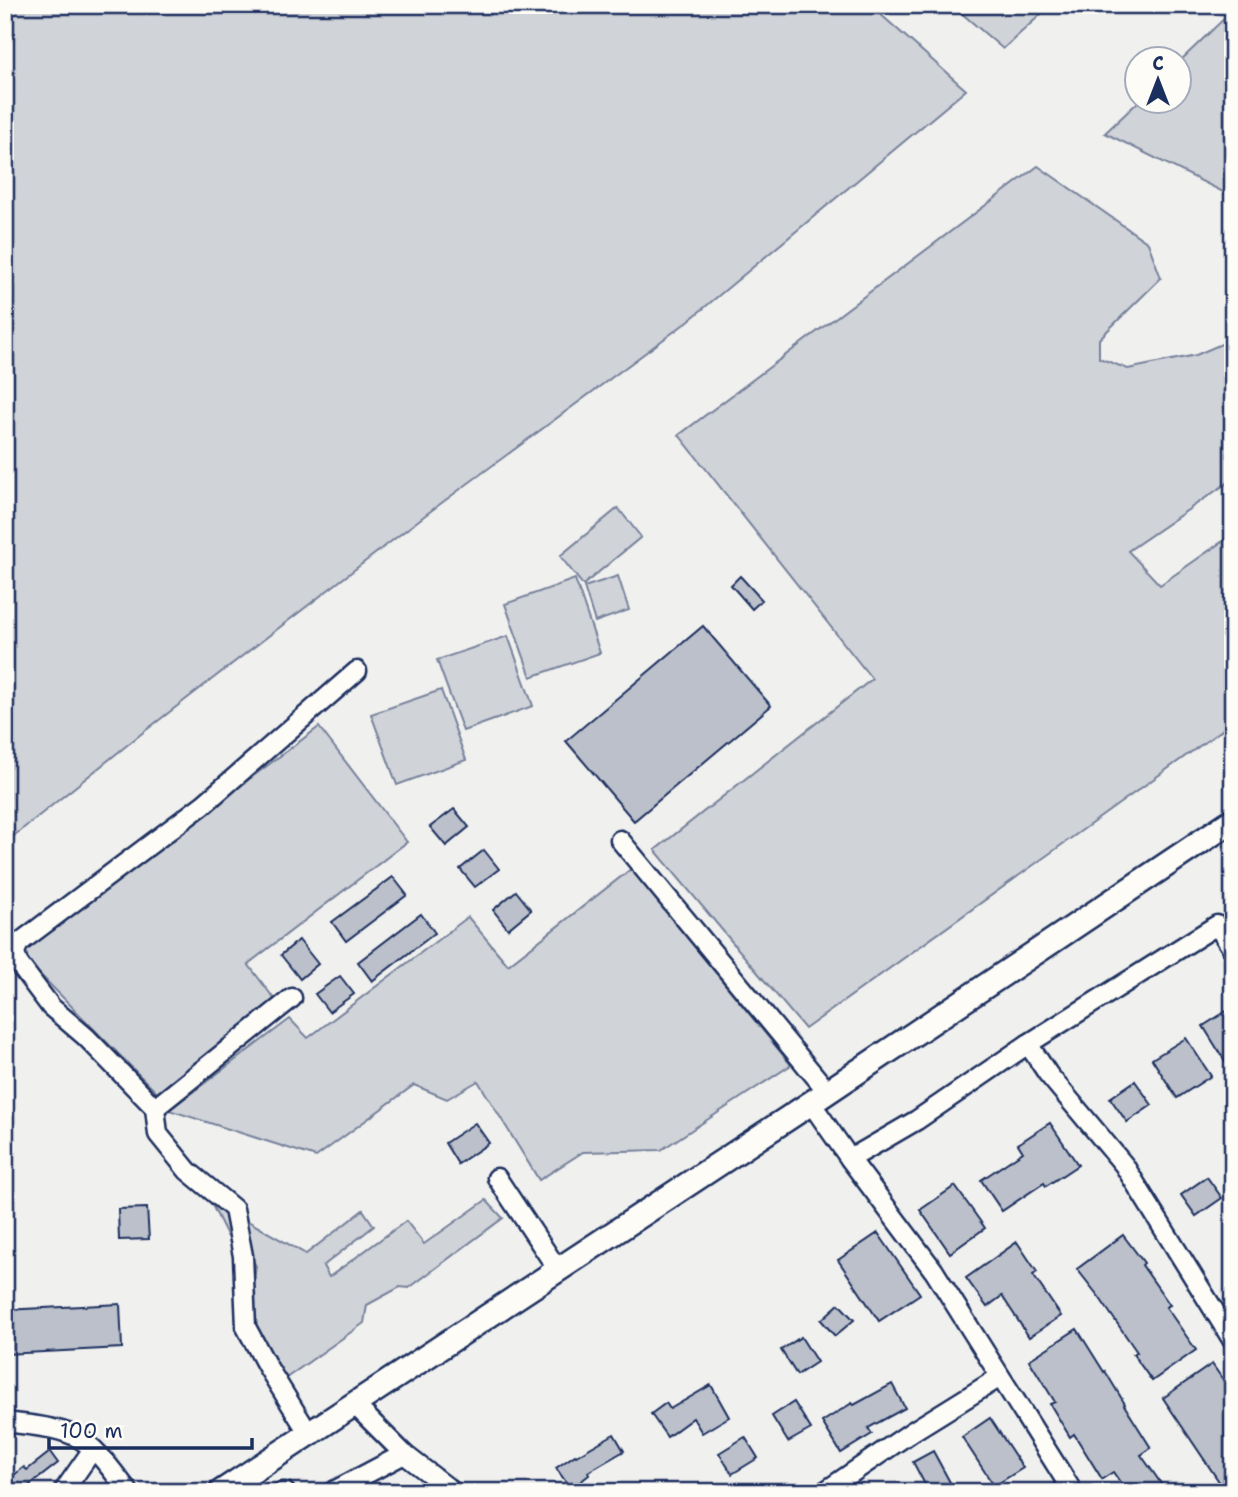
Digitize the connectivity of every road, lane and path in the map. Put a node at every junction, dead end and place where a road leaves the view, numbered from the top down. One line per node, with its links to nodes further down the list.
1 (357, 671): 10 (street)
2 (1233, 820): 9 (main road)
3 (620, 840): 9 (street)
4 (1233, 915): 5 (street)
5 (1217, 925): 6 (street); 8 (street)
6 (1233, 950)
7 (292, 998): 10 (street)
8 (1027, 1044): 11 (street); 14 (street)
9 (819, 1098): 11 (street); 13 (main road)
10 (155, 1108): 18 (street)
11 (850, 1159): 15 (street)
12 (497, 1178): 13 (street)
13 (558, 1270): 16 (main road)
14 (1233, 1342)
15 (1000, 1377): 26 (street); 27 (street)
16 (354, 1404): 18 (main road); 20 (street)
17 (5, 1422): 19 (street)
18 (309, 1434): 24 (main road)
19 (93, 1449): 22 (street); 23 (street)
20 (404, 1454): 21 (street); 25 (street)
21 (453, 1491)
22 (63, 1492)
23 (129, 1492)
24 (221, 1492)
25 (332, 1492)
26 (824, 1492)
27 (1073, 1492)

